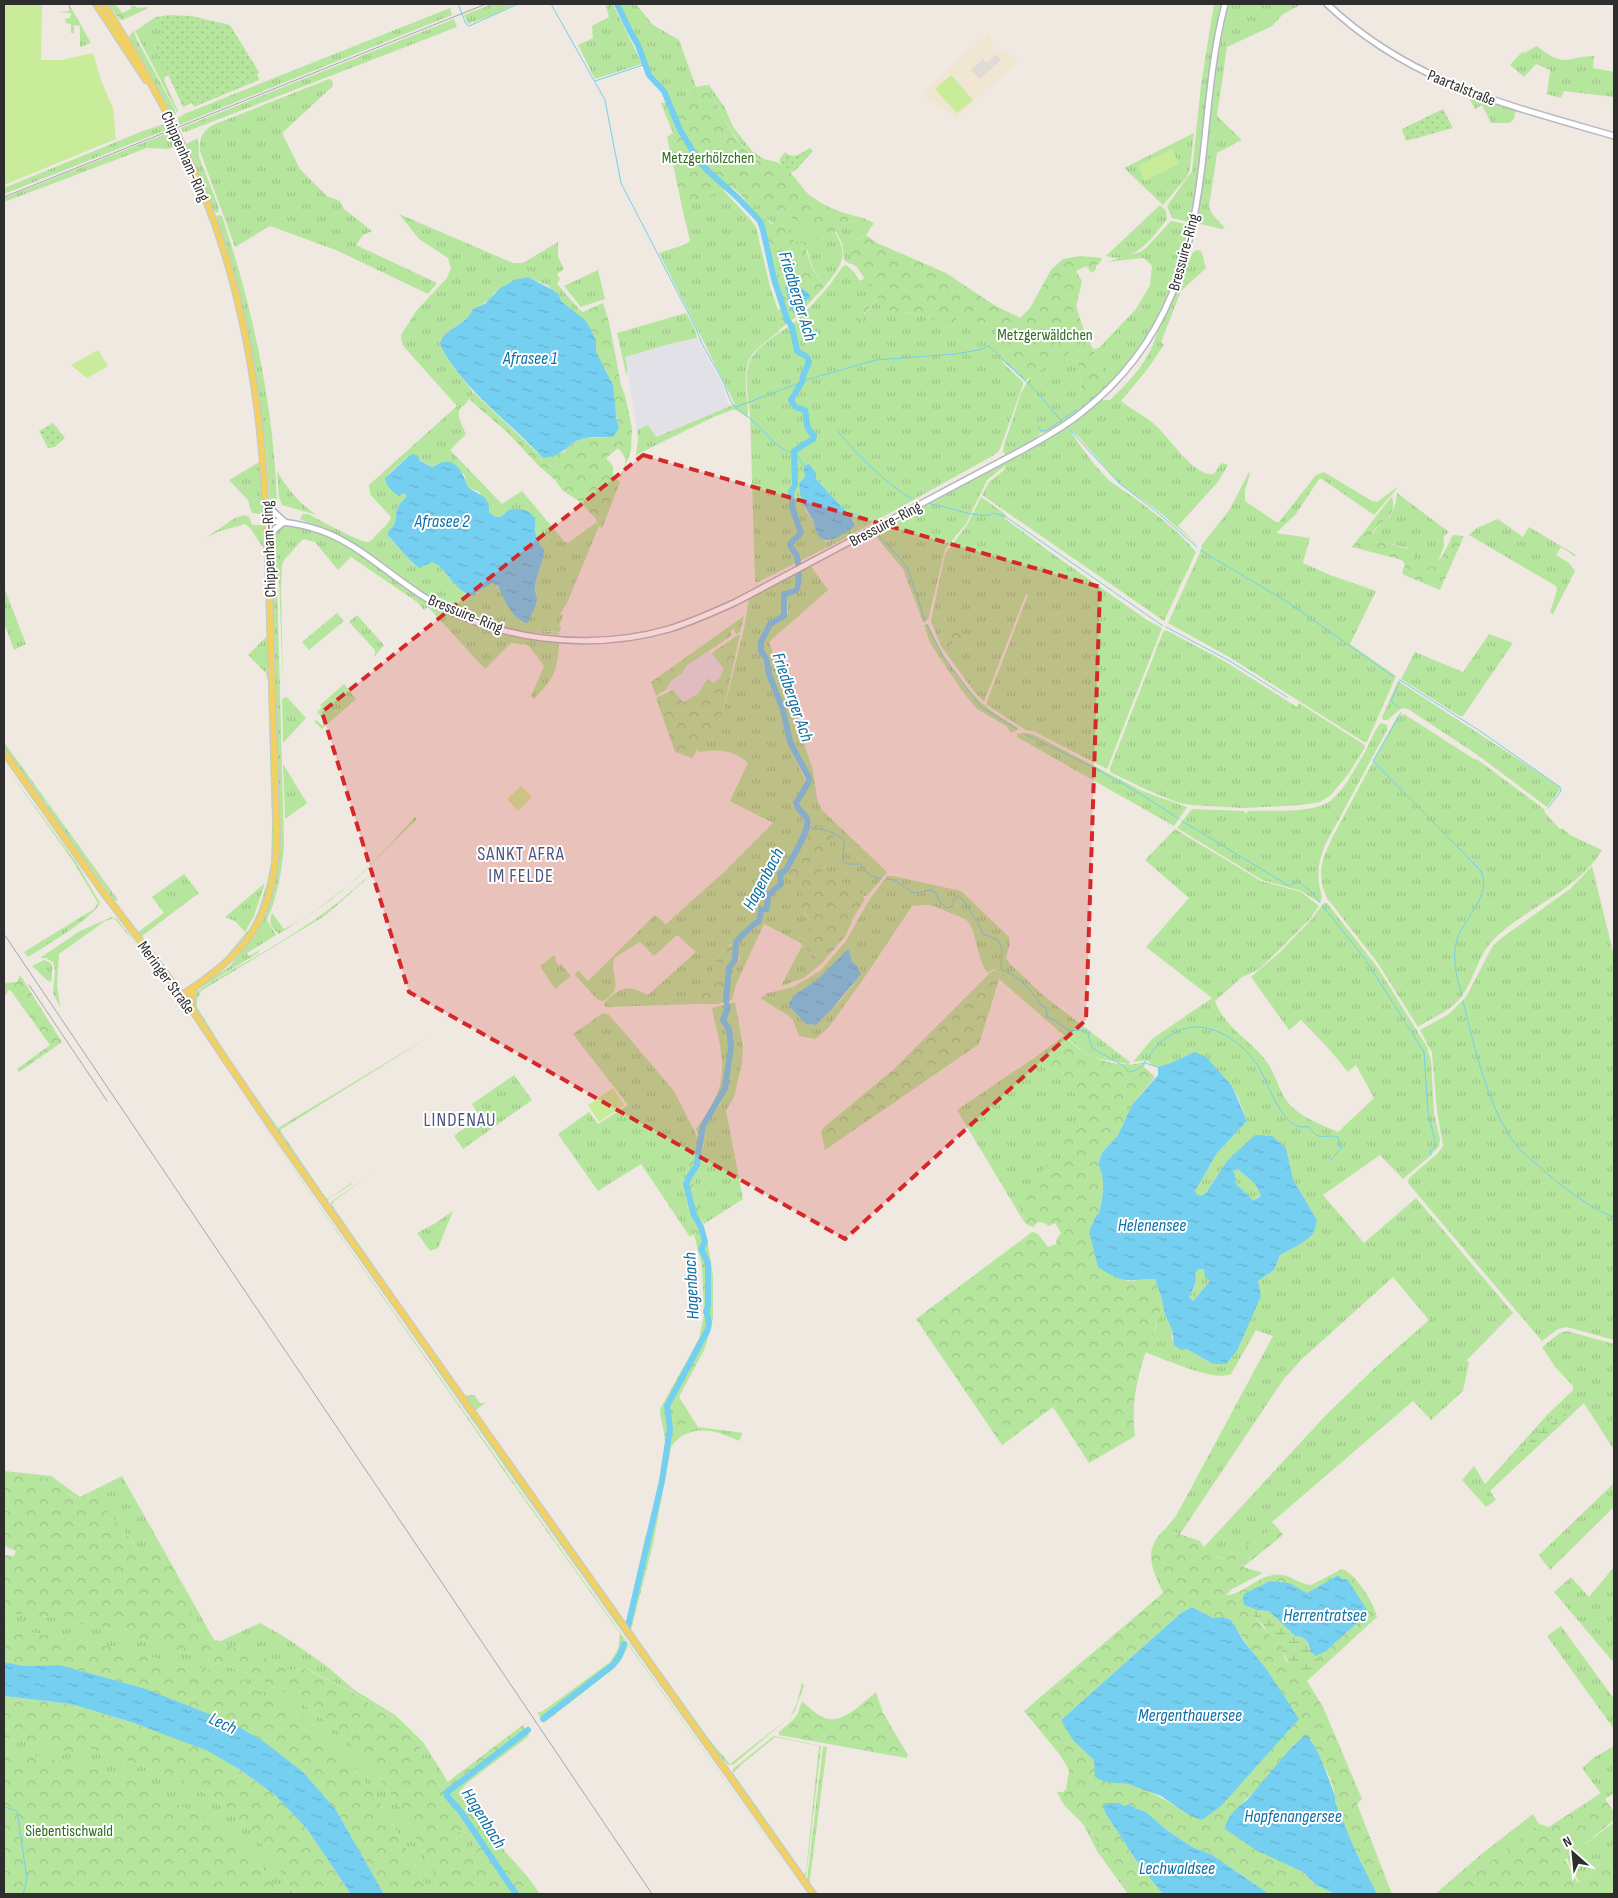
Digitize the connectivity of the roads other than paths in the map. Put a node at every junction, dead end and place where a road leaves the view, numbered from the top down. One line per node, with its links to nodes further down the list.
1 (96, 4): 5 (main road, Chippenham-Ring)
2 (104, 4): 5 (main road, Chippenham-Ring)
3 (1225, 4): 9 (main road, Bressuire-Ring)
4 (1327, 4): 6 (main road, Paartalstraße)
5 (152, 85): 7 (main road, Chippenham-Ring)
6 (1614, 136)
7 (267, 506): 8 (main road, Chippenham-Ring); 9 (main road)
8 (268, 521): 9 (main road, Bressuire-Ring); 10 (main road, Chippenham-Ring)
9 (286, 522): 10 (main road)
10 (268, 539): 12 (main road, Chippenham-Ring)
11 (4, 752): 13 (main road, Meringer Straße)
12 (194, 987): 13 (main road, Chippenham-Ring); 14 (main road)
13 (182, 995): 14 (main road, Meringer Straße)
14 (192, 1011): 15 (main road, Meringer Straße)
15 (813, 1894)

